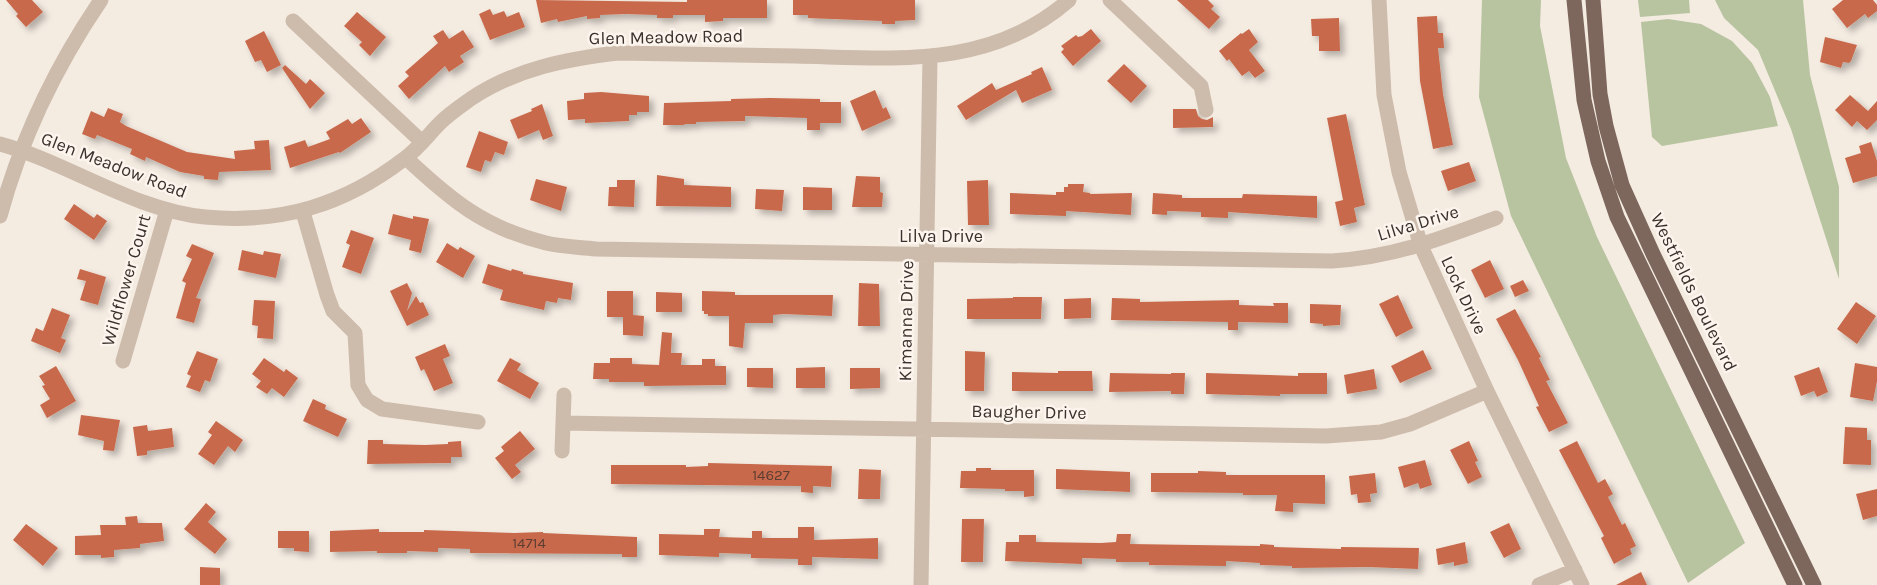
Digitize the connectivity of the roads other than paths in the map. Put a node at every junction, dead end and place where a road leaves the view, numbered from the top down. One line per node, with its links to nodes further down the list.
1 (101, 0): 12 (street)
2 (1069, 0): 8 (street, Glen Meadow Road)
3 (1110, 0): 9 (street)
4 (1379, 0): 18 (street, Lock Drive)
5 (1574, 0): 31 (main road, Westfields Boulevard)
6 (1593, 0): 32 (main road, Westfields Boulevard)
7 (293, 21): 10 (street)
8 (930, 57): 10 (street, Glen Meadow Road); 19 (street, Kimanna Drive)
9 (1206, 110)
10 (422, 142): 13 (street, Glen Meadow Road)
11 (0, 144): 12 (street, Glen Meadow Road)
12 (21, 150): 14 (street, Glen Meadow Road); 16 (street)
13 (406, 158): 15 (street, Glen Meadow Road); 19 (street, Lilva Drive)
14 (167, 210): 15 (street, Glen Meadow Road); 20 (street, Wildflower Court)
15 (303, 212): 23 (street)
16 (0, 216)
17 (1496, 218): 18 (street, Lilva Drive)
18 (1421, 246): 19 (street, Lilva Drive); 21 (street, Lock Drive)
19 (926, 256): 25 (street, Kimanna Drive)
20 (123, 361)
21 (1487, 391): 25 (street, Baugher Drive); 27 (street, Lock Drive)
22 (564, 395): 24 (street)
23 (478, 422)
24 (563, 423): 25 (street, Baugher Drive); 26 (street)
25 (924, 430): 28 (street, Kimanna Drive)
26 (562, 451)
27 (1575, 570): 29 (street); 30 (street, Lock Drive)
28 (921, 585)
29 (1539, 585)
30 (1582, 585)
31 (1795, 585)
32 (1814, 585)

